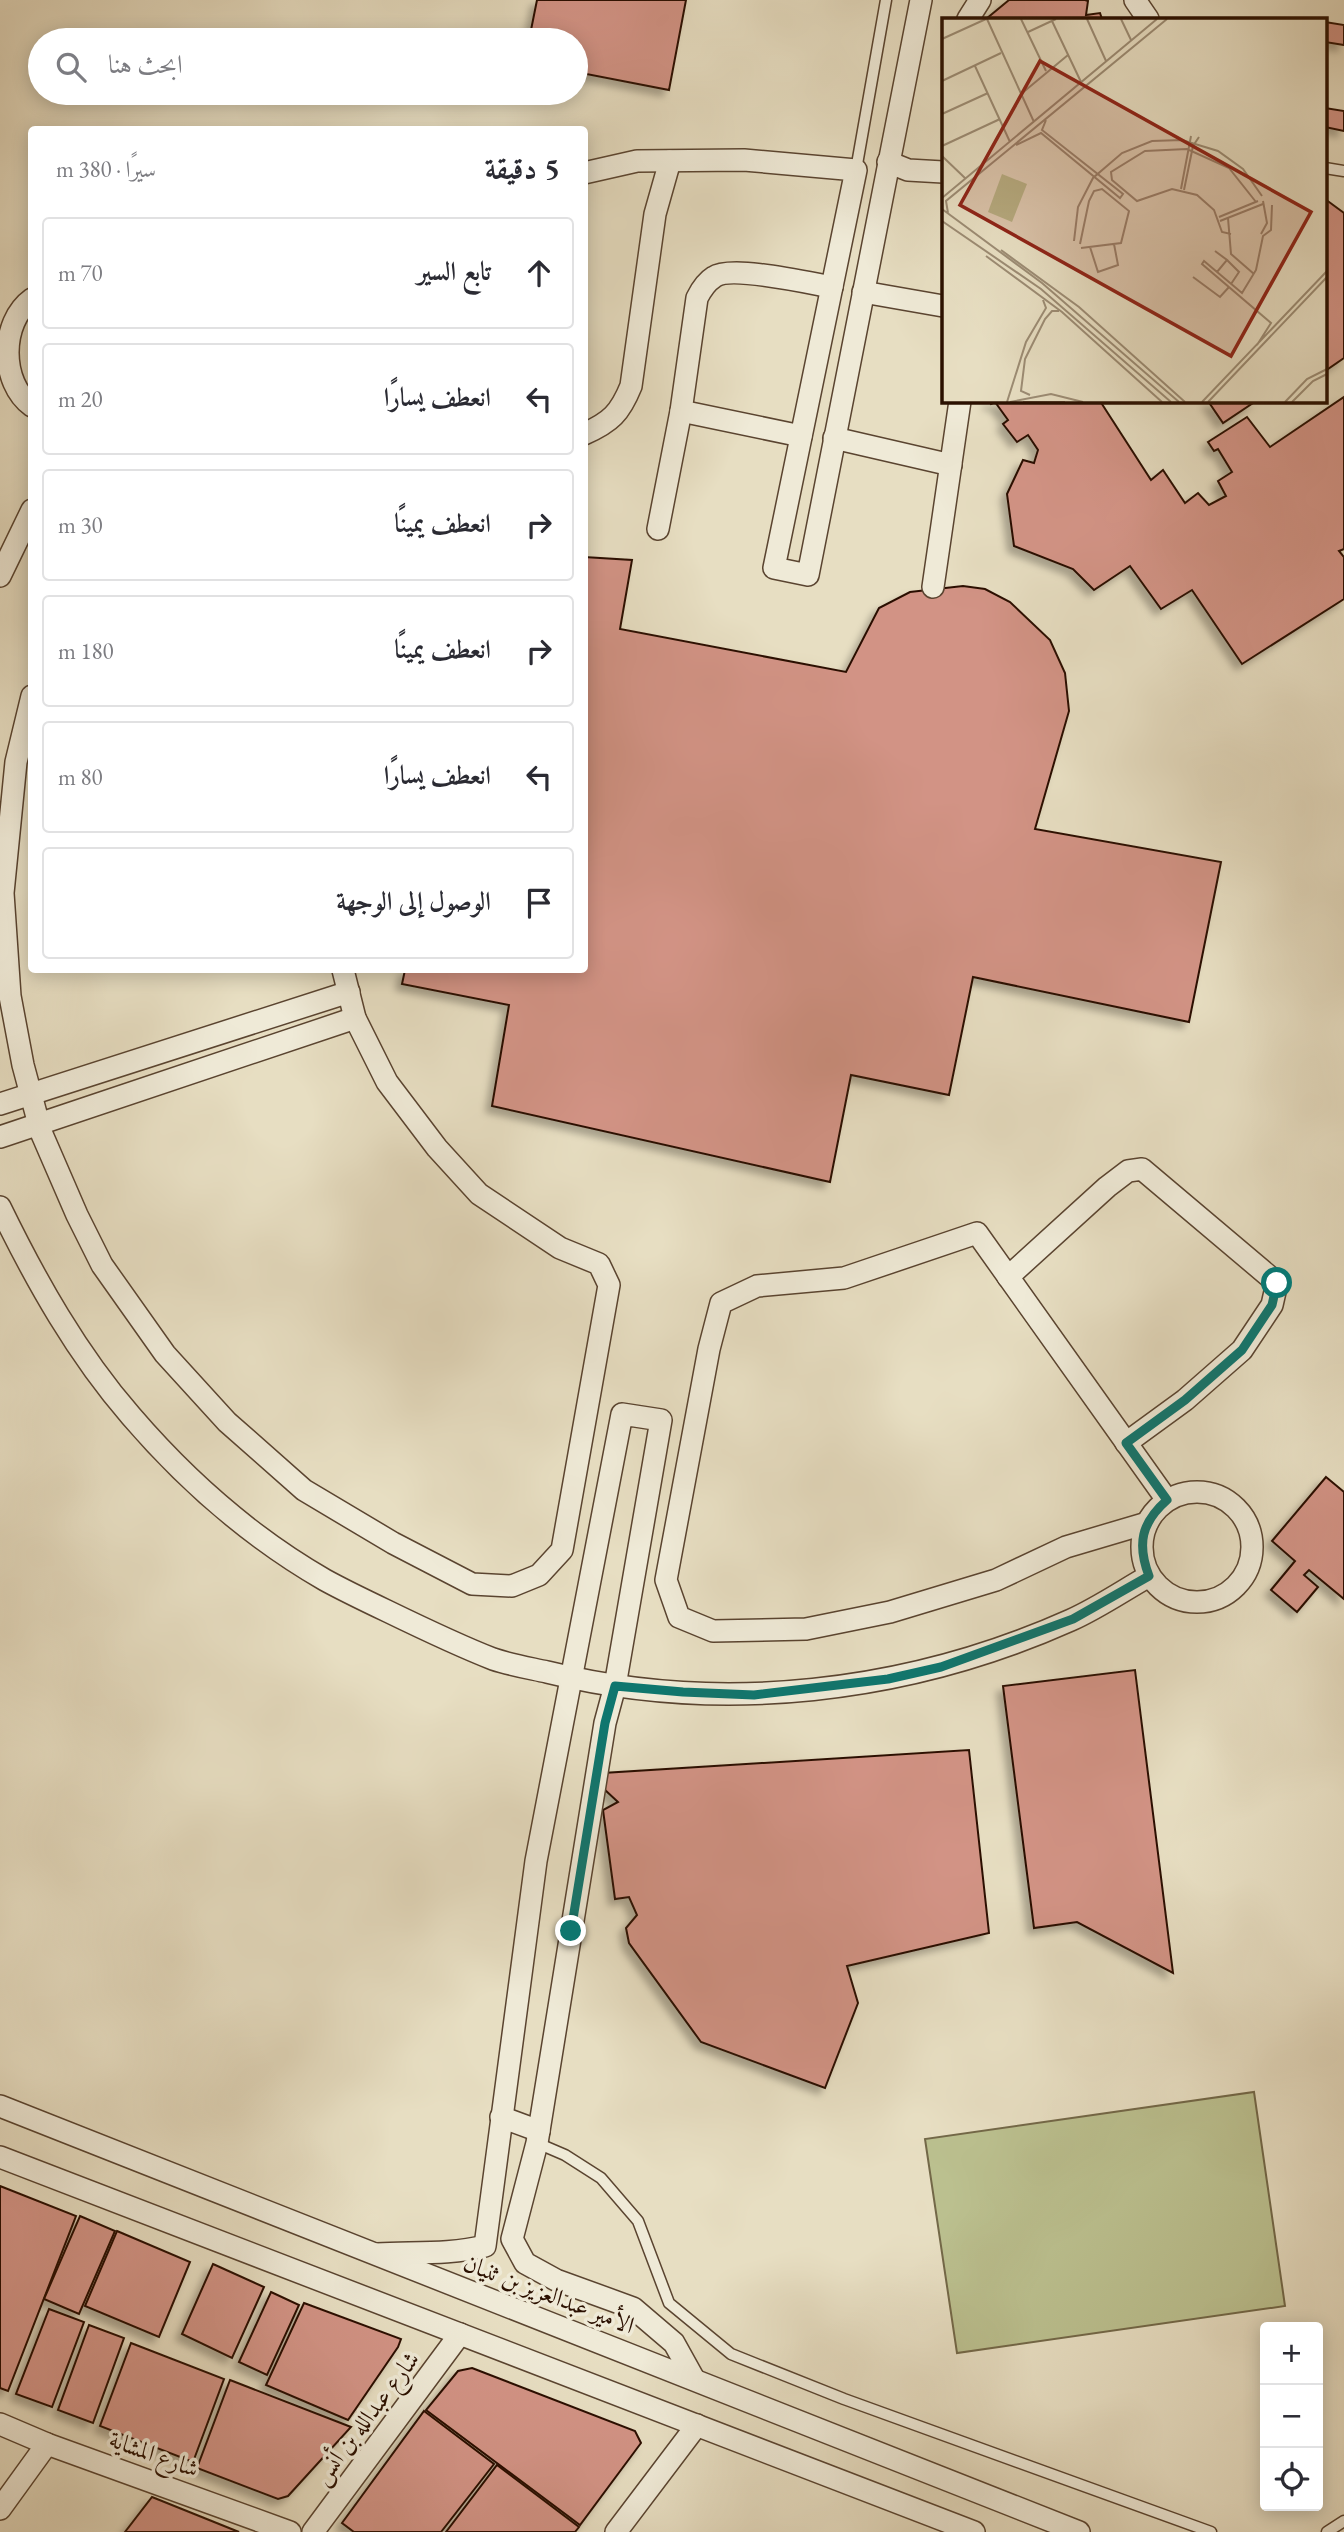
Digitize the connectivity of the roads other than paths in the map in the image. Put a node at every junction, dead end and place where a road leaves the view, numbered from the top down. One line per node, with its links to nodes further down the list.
1 (886, 0): 10 (lane)
2 (922, 0): 8 (street)
3 (980, 0): 5 (street)
4 (1135, 0): 6 (street)
5 (969, 18)
6 (1147, 18)
7 (670, 161): 10 (street); 12 (street); 22 (street)
8 (888, 162): 13 (street); 15 (street)
9 (1326, 168): 11 (lane)
10 (856, 170): 14 (street)
11 (1344, 171)
12 (588, 172)
13 (942, 172)
14 (832, 286): 21 (street); 23 (street)
15 (863, 292): 17 (street); 24 (street)
16 (28, 303): 18 (street)
17 (942, 306)
18 (2, 333): 19 (street)
19 (28, 402)
20 (960, 402): 25 (street)
21 (681, 411): 23 (street); 27 (street)
22 (588, 432)
23 (801, 436): 24 (street)
24 (834, 438): 25 (street)
25 (951, 465): 29 (street)
26 (28, 518): 28 (street)
27 (658, 529)
28 (0, 576)
29 (933, 587)
30 (28, 712): 34 (street)
31 (344, 973): 32 (street)
32 (349, 992): 33 (street); 34 (street)
33 (355, 1018): 36 (street); 36 (street)
34 (31, 1094): 35 (street); 36 (street)
35 (0, 1104)
36 (39, 1124): 37 (street)
37 (0, 1137)
38 (0, 1207): 40 (street)
39 (0, 1224): 40 (street)
40 (27, 1261): 46 (street)
41 (1008, 1277): 42 (street); 42 (street); 44 (street)
42 (1126, 1443): 43 (street)
43 (1167, 1500): 44 (street); 45 (street)
44 (1147, 1523): 45 (street)
45 (1149, 1576): 47 (street)
46 (570, 1677): 47 (street); 47 (street); 49 (street)
47 (615, 1686): 50 (street)
48 (0, 2106): 52 (street, الأمير عبدالعزيز بن ثنيان)
49 (501, 2117): 50 (street); 52 (street)
50 (538, 2137): 54 (street); 65 (lane)
51 (0, 2157): 53 (street)
52 (377, 2254): 54 (street, الأمير عبدالعزيز بن ثنيان)
53 (460, 2334): 56 (street); 61 (street, شارع عبدالله بن أنس)
54 (694, 2379): 64 (street, الأمير عبدالعزيز بن ثنيان)
55 (0, 2424): 57 (street, شارع المشاية)
56 (697, 2425): 62 (street); 63 (street)
57 (47, 2444): 58 (street); 60 (street, شارع المشاية)
58 (0, 2509)
59 (1344, 2521): 66 (lane)
60 (290, 2532)
61 (313, 2532)
62 (616, 2532)
63 (974, 2532)
64 (1079, 2532)
65 (1211, 2532)
66 (1327, 2532)

